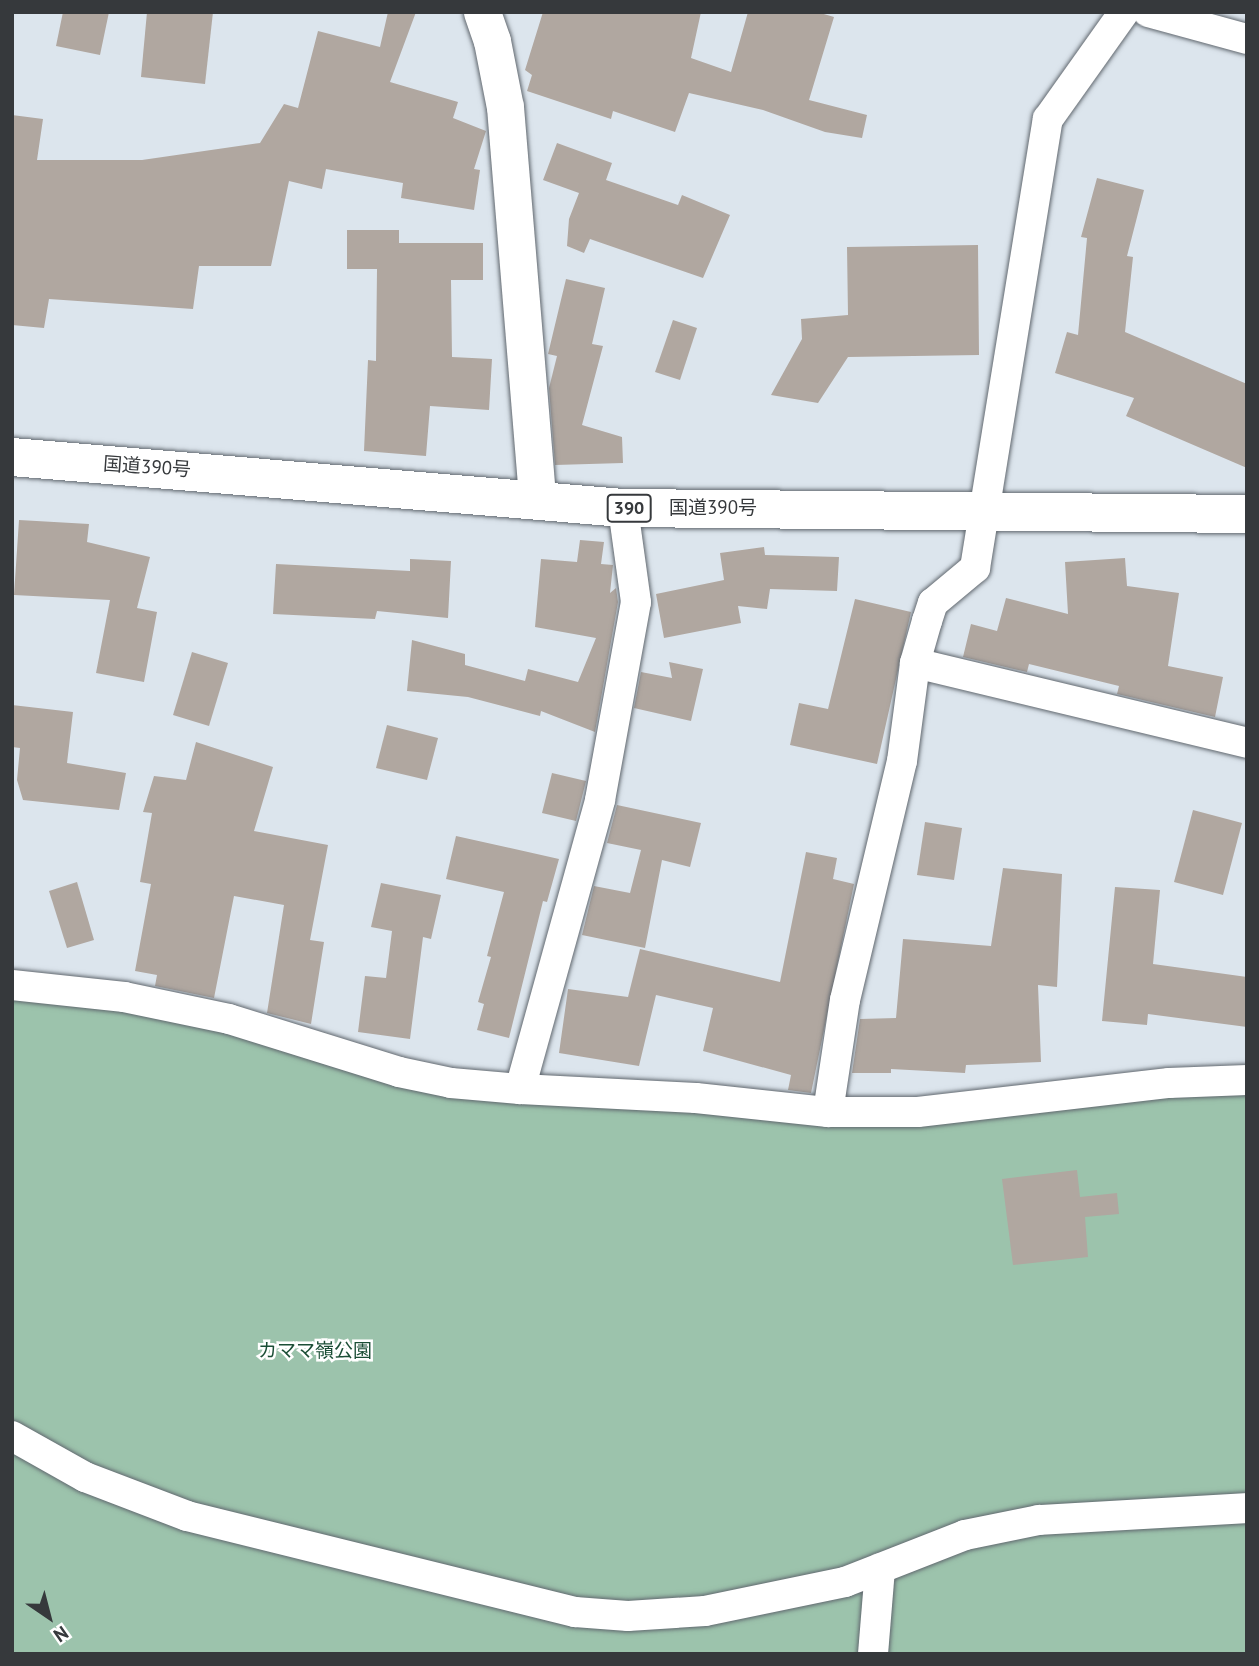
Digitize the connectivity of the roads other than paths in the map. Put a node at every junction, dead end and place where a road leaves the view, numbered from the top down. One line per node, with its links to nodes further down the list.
1 (482, 12): 6 (street)
2 (1124, 12): 8 (street)
3 (1147, 12): 4 (street)
4 (1247, 39)
5 (12, 457): 6 (highway, 国道390号 / 390)
6 (537, 500): 7 (highway, 国道390号 / 390)
7 (623, 508): 8 (highway, 国道390号 / 390); 14 (street)
8 (985, 508): 9 (highway, 国道390号 / 390); 10 (street)
9 (1247, 514)
10 (915, 663): 11 (street); 15 (street)
11 (1247, 743)
12 (12, 985): 14 (street)
13 (1247, 1080): 15 (street)
14 (520, 1090): 15 (street)
15 (828, 1112)
16 (12, 1437): 18 (street)
17 (1247, 1508): 18 (street)
18 (880, 1568): 19 (street)
19 (873, 1654)

